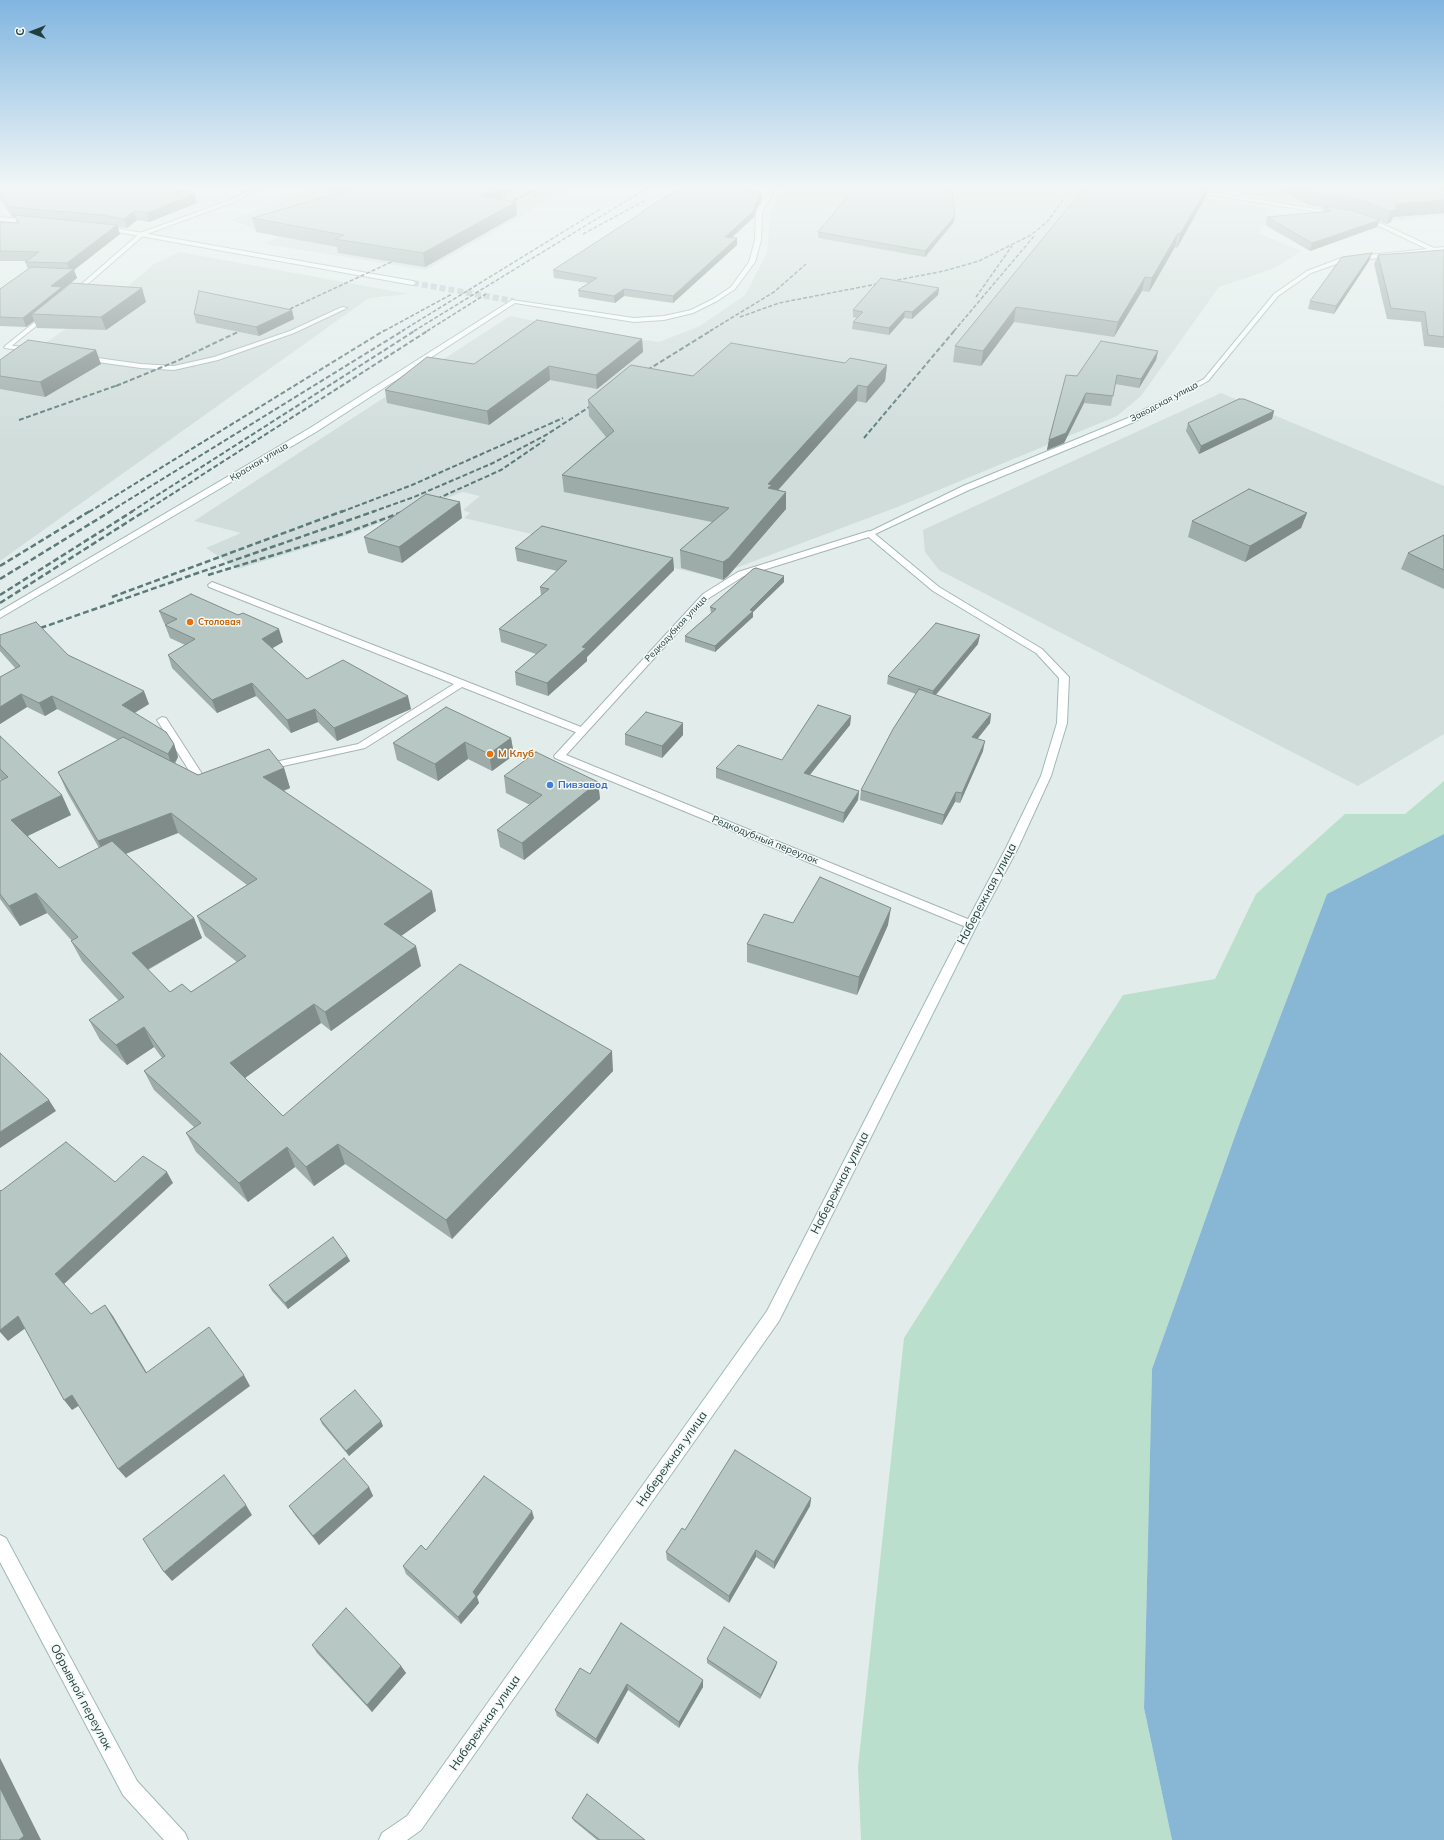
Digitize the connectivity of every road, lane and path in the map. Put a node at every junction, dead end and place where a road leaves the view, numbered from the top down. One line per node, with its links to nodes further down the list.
1 (96, 274): 6 (main road)
2 (362, 274): 5 (main road)
3 (743, 274): 13 (main road, Красная улица)
4 (1306, 274): 11 (main road, Заводская улица)
5 (413, 283)
6 (69, 297)
7 (344, 308): 10 (main road)
8 (50, 312): 9 (main road)
9 (38, 351)
10 (78, 357)
11 (869, 534): 16 (main road, Редкодубная улица); 20 (main road, Набережная улица)
12 (212, 585): 14 (main road)
13 (0, 615)
14 (462, 683): 16 (main road); 18 (main road)
15 (162, 720): 19 (main road)
16 (582, 731): 17 (main road, Редкодубная улица)
17 (559, 756): 20 (main road, Редкодубный переулок)
18 (255, 769)
19 (217, 777)
20 (971, 925): 23 (main road, Набережная улица)
21 (0, 1544): 22 (main road, Обрывной переулок)
22 (178, 1840)
23 (389, 1840)

